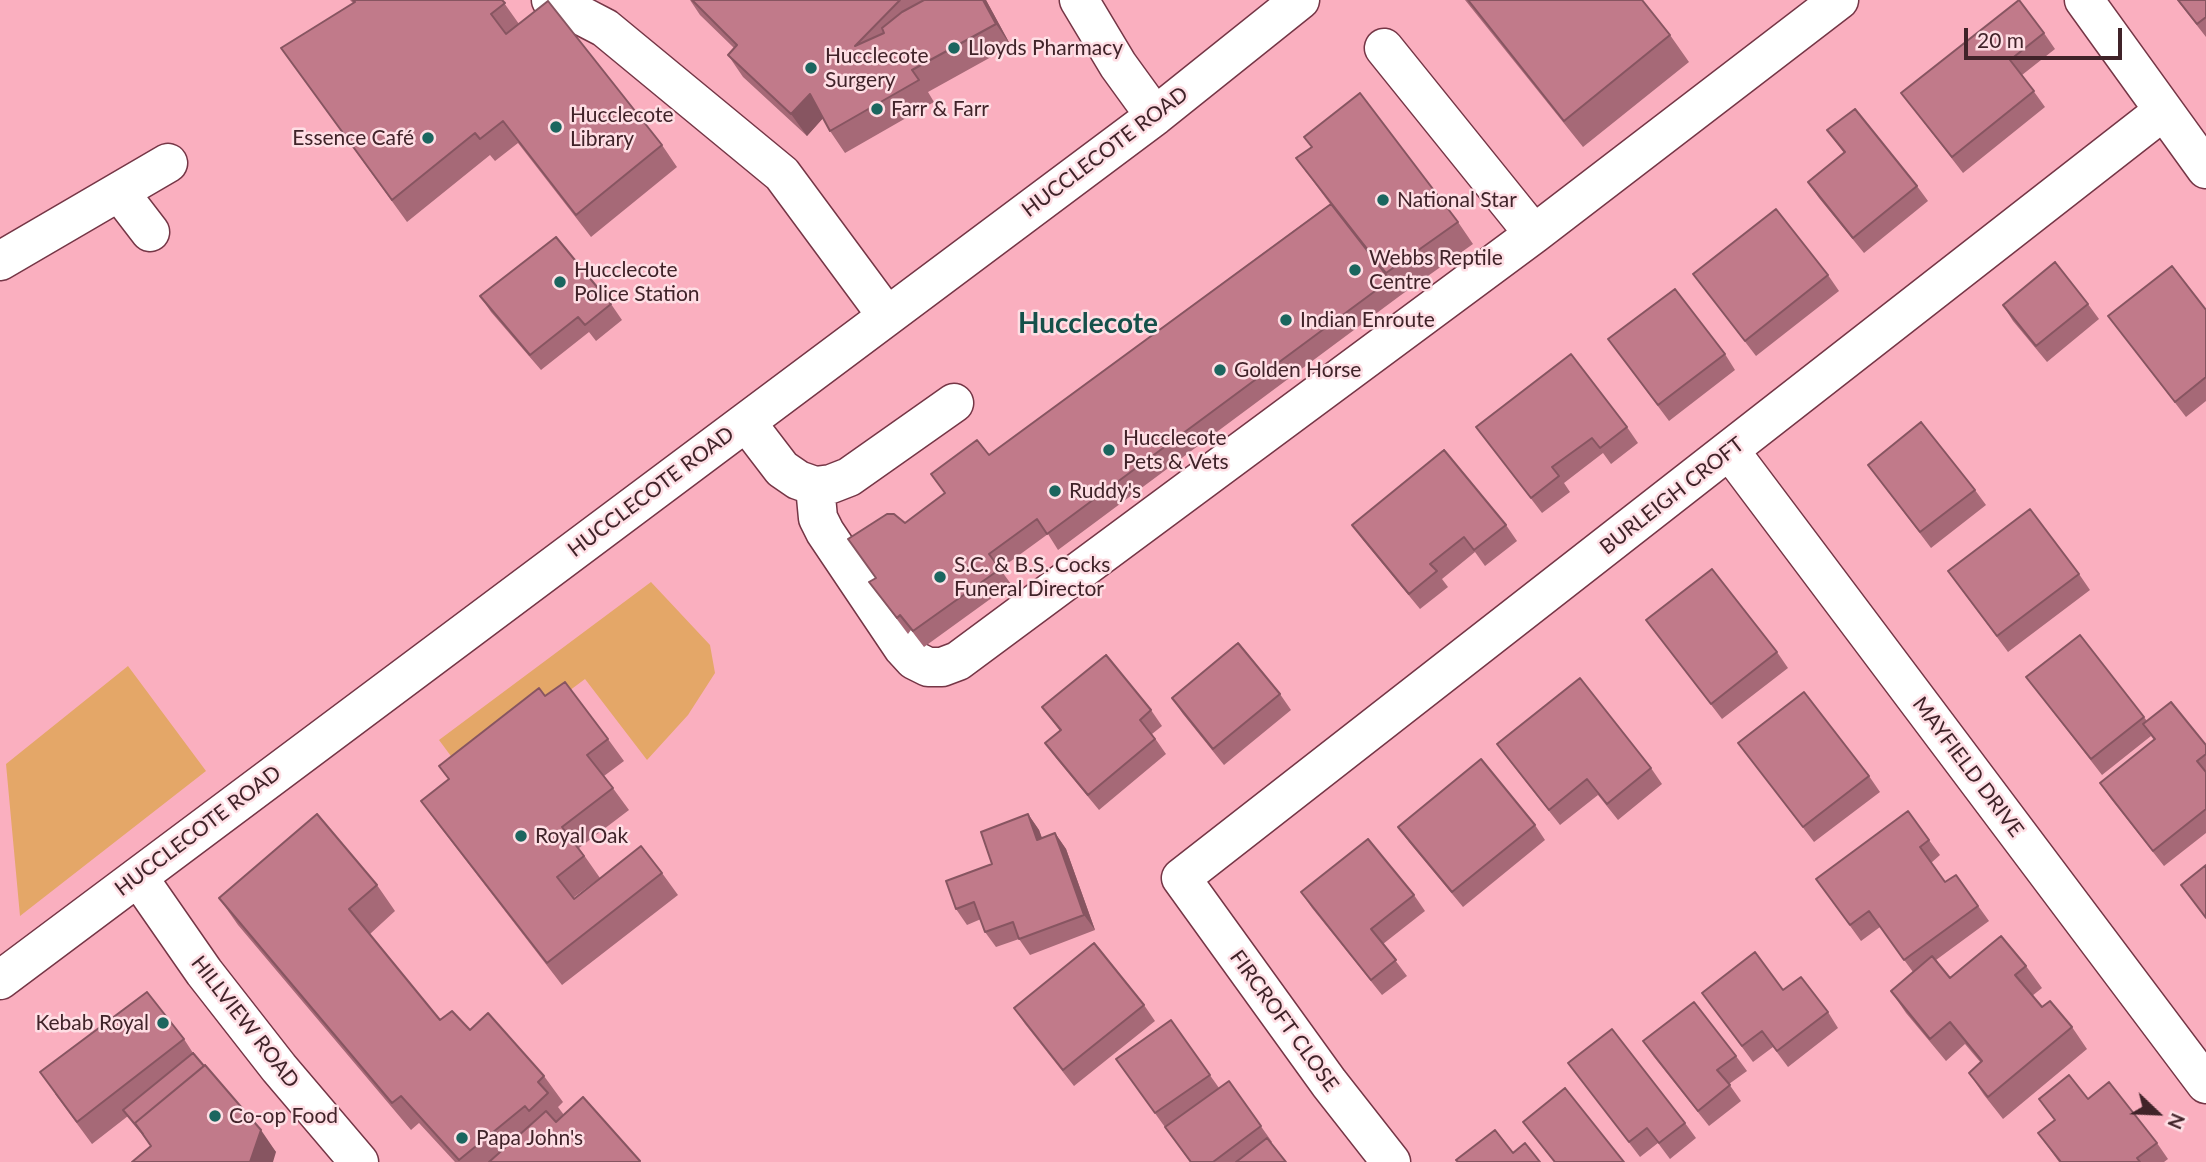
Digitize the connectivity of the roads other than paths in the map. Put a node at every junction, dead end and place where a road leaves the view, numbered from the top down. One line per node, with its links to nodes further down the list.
1 (551, 0): 15 (street)
2 (1079, 0): 8 (street)
3 (1300, 0): 8 (street, HUCCLECOTE ROAD)
4 (1839, 0): 13 (street)
5 (2084, 0): 7 (street)
6 (1384, 48): 13 (street)
7 (2162, 112): 10 (street); 18 (street, BURLEIGH CROFT)
8 (1154, 116): 15 (street, HUCCLECOTE ROAD)
9 (169, 163): 11 (street)
10 (2206, 169)
11 (120, 193): 12 (street); 14 (street)
12 (149, 232)
13 (1534, 233): 19 (street)
14 (0, 261)
15 (887, 316): 17 (street, HUCCLECOTE ROAD)
16 (954, 403): 19 (street)
17 (746, 422): 19 (street); 20 (street, HUCCLECOTE ROAD)
18 (1730, 451): 21 (street, BURLEIGH CROFT); 23 (street, MAYFIELD DRIVE)
19 (815, 486)
20 (138, 877): 22 (street, HUCCLECOTE ROAD); 24 (street, HILLVIEW ROAD)
21 (1181, 878): 25 (street, FIRCROFT CLOSE)
22 (0, 980)
23 (2206, 1084)
24 (357, 1161)
25 (1391, 1162)

